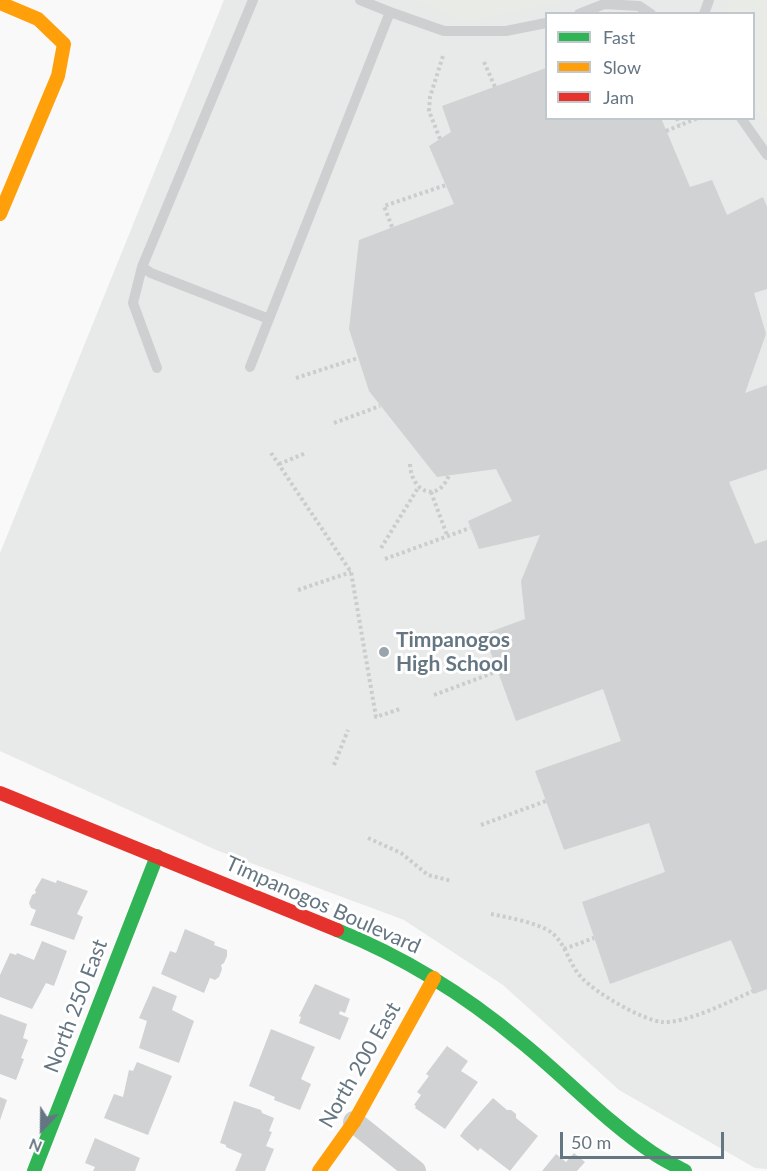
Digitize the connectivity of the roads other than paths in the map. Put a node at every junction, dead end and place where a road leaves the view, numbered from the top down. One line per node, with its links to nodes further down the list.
1 (253, 0): 12 (lane)
2 (360, 0): 5 (lane)
3 (0, 3): 11 (street)
4 (634, 3): 6 (lane); 7 (lane)
5 (390, 12): 8 (lane); 13 (lane)
6 (584, 12)
7 (648, 12)
8 (545, 23)
9 (742, 120): 10 (lane)
10 (767, 154)
11 (0, 214)
12 (142, 267): 13 (lane); 15 (lane)
13 (269, 319): 14 (lane)
14 (250, 367)
15 (157, 368)
16 (0, 793): 17 (street, Timpanogos Boulevard)
17 (157, 856): 18 (street, Timpanogos Boulevard); 20 (street, North 250 East)
18 (434, 978): 19 (street, North 200 East); 23 (street, Timpanogos Boulevard)
19 (354, 1122): 21 (street, North 200 East); 22 (street)
20 (34, 1171)
21 (319, 1171)
22 (415, 1171)
23 (685, 1171)

